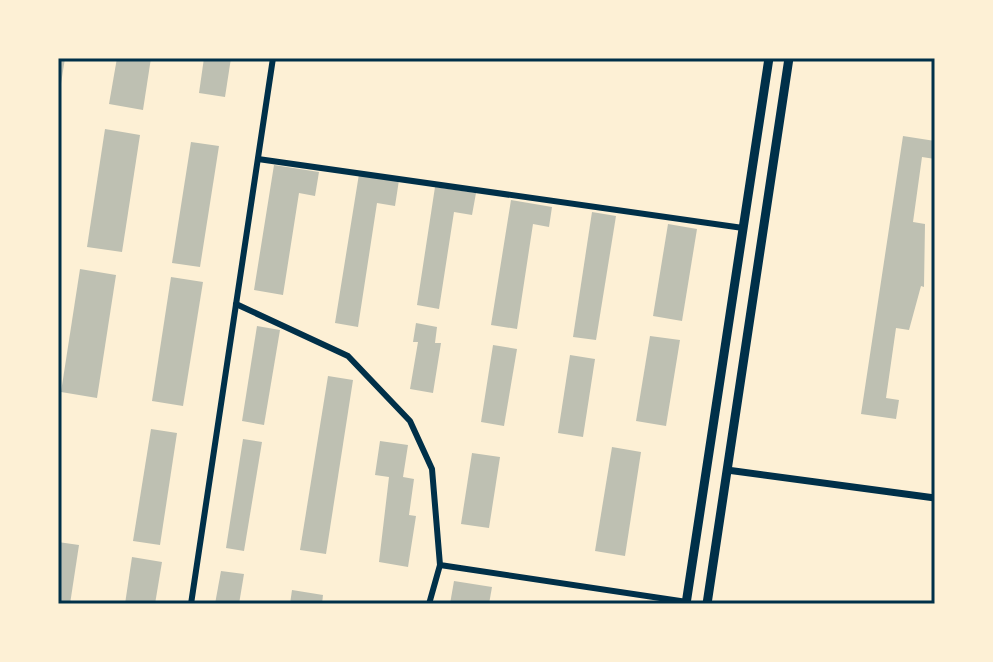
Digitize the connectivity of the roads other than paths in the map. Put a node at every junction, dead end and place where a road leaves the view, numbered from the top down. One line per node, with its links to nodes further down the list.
1 (273, 58): 4 (street)
2 (769, 58): 5 (main road)
3 (789, 58): 7 (main road)
4 (258, 159): 5 (street); 6 (street)
5 (743, 228): 10 (main road)
6 (236, 304): 9 (street); 11 (street)
7 (727, 470): 8 (street); 13 (main road)
8 (935, 498)
9 (440, 565): 10 (street); 12 (street)
10 (686, 603)
11 (191, 604)
12 (429, 604)
13 (707, 604)

